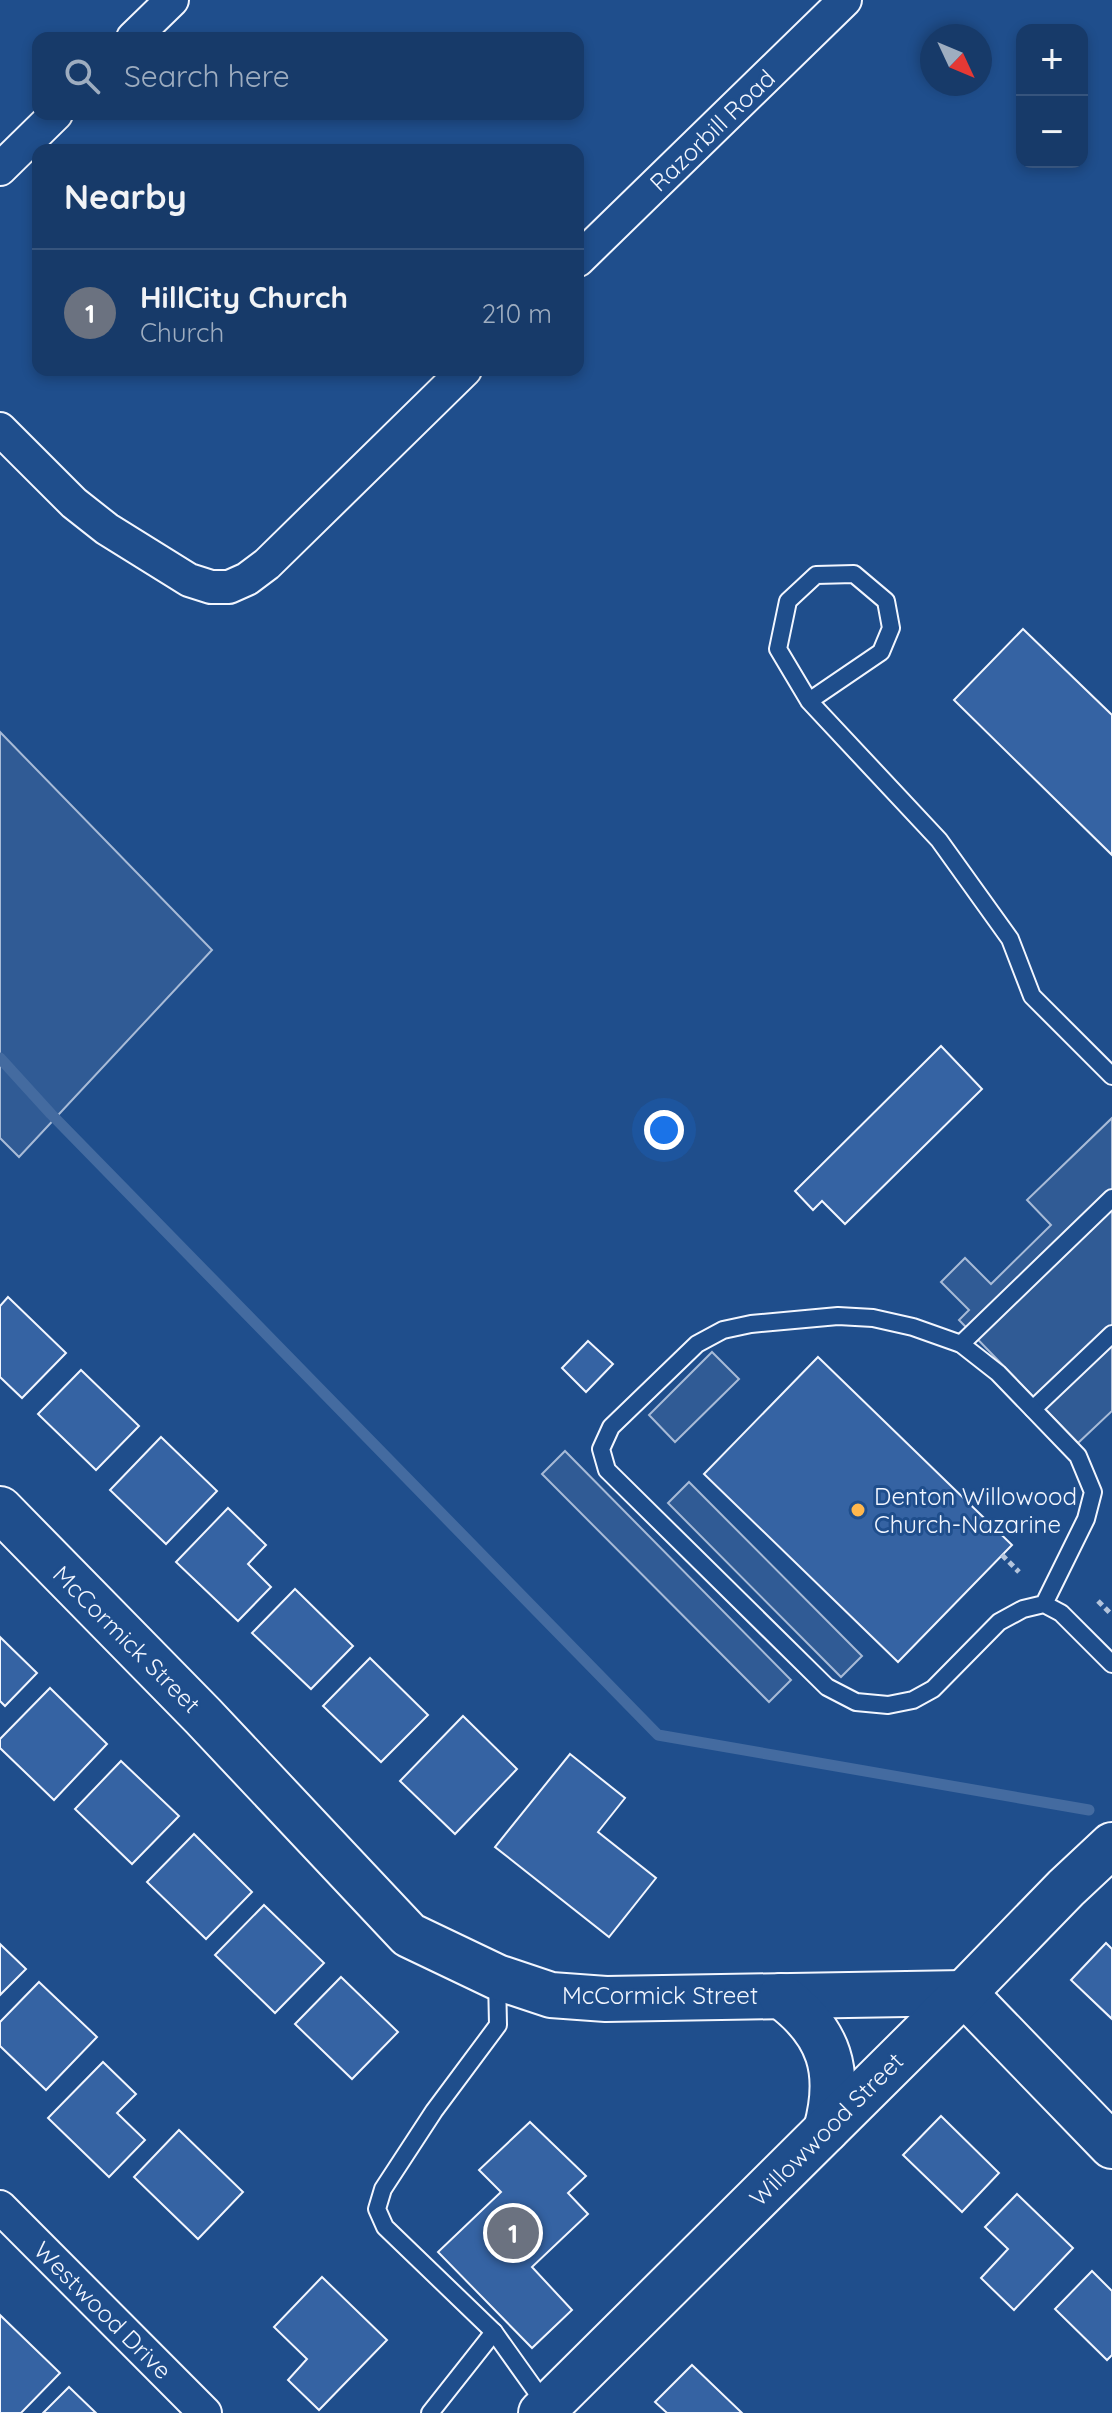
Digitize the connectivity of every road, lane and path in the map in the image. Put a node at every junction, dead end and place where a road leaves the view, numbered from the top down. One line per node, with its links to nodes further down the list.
1 (172, 0): 3 (street)
2 (845, 0): 6 (street, Razorbill Road)
3 (139, 32)
4 (50, 120): 5 (street)
5 (0, 169)
6 (584, 254)
7 (459, 376): 8 (street)
8 (0, 429)
9 (809, 701): 9 (lane); 10 (lane)
10 (1112, 1076)
11 (1112, 1198): 13 (lane)
12 (1112, 1334): 14 (lane)
13 (961, 1344): 14 (lane); 19 (lane)
14 (1033, 1409): 19 (lane)
15 (0, 1509): 23 (street, McCormick Street)
16 (1002, 1555): 17 (path)
17 (1019, 1572)
18 (1098, 1601): 20 (path)
19 (1044, 1604): 21 (lane)
20 (1112, 1615)
21 (1112, 1664)
22 (1112, 1845): 24 (street, Willowwood Street)
23 (497, 1977): 25 (street, McCormick Street); 29 (lane)
24 (964, 1993): 25 (street, McCormick Street); 26 (street, Willowwood Street); 27 (street)
25 (781, 1996): 26 (street)
26 (826, 2130): 30 (street, Willowwood Street)
27 (1112, 2146)
28 (0, 2207): 31 (street, Westwood Drive)
29 (494, 2332): 30 (lane); 32 (lane)
30 (550, 2404)
31 (205, 2413)
32 (430, 2413)

